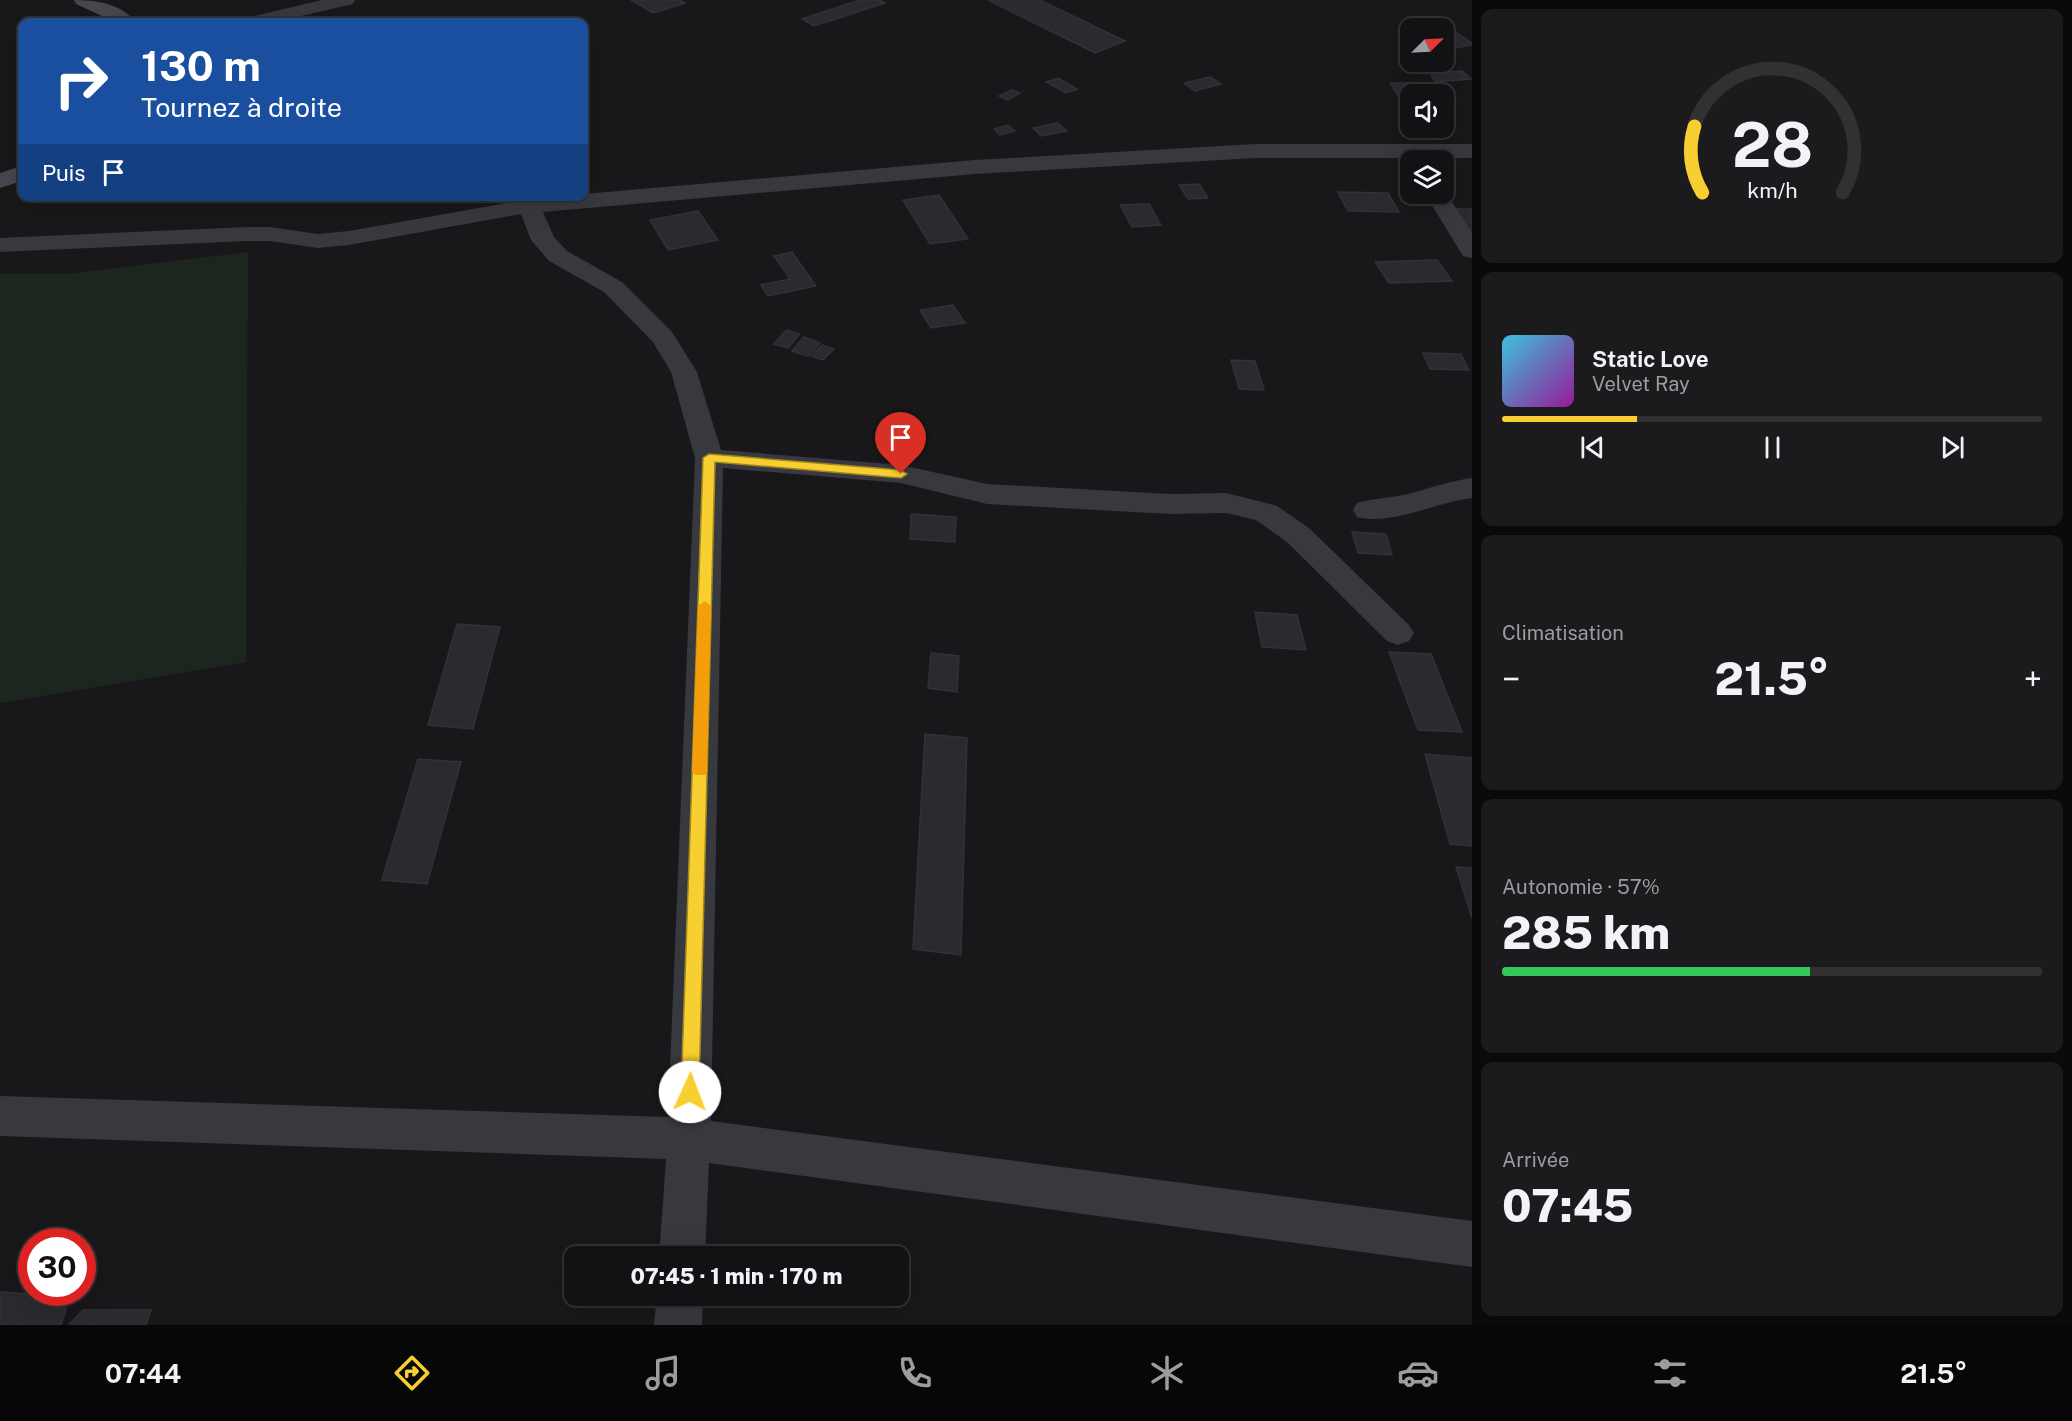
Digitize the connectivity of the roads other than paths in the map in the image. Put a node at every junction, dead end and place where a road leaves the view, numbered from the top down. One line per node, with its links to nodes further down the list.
1 (83, 0): 3 (street)
2 (346, 0): 4 (street)
3 (122, 18)
4 (271, 18)
5 (1472, 151): 6 (street)
6 (1454, 153)
7 (1400, 156): 10 (street)
8 (18, 174): 9 (street)
9 (0, 181)
10 (588, 196)
11 (520, 201): 13 (street); 15 (street)
12 (1443, 204): 14 (street)
13 (0, 245)
14 (1472, 251)
15 (709, 458): 18 (street); 20 (street)
16 (1472, 488): 17 (street)
17 (1368, 510)
18 (1398, 633)
19 (0, 1116): 20 (street)
20 (689, 1139): 21 (street); 22 (street)
21 (1472, 1244)
22 (683, 1246)
23 (679, 1306): 24 (street)
24 (678, 1325)

